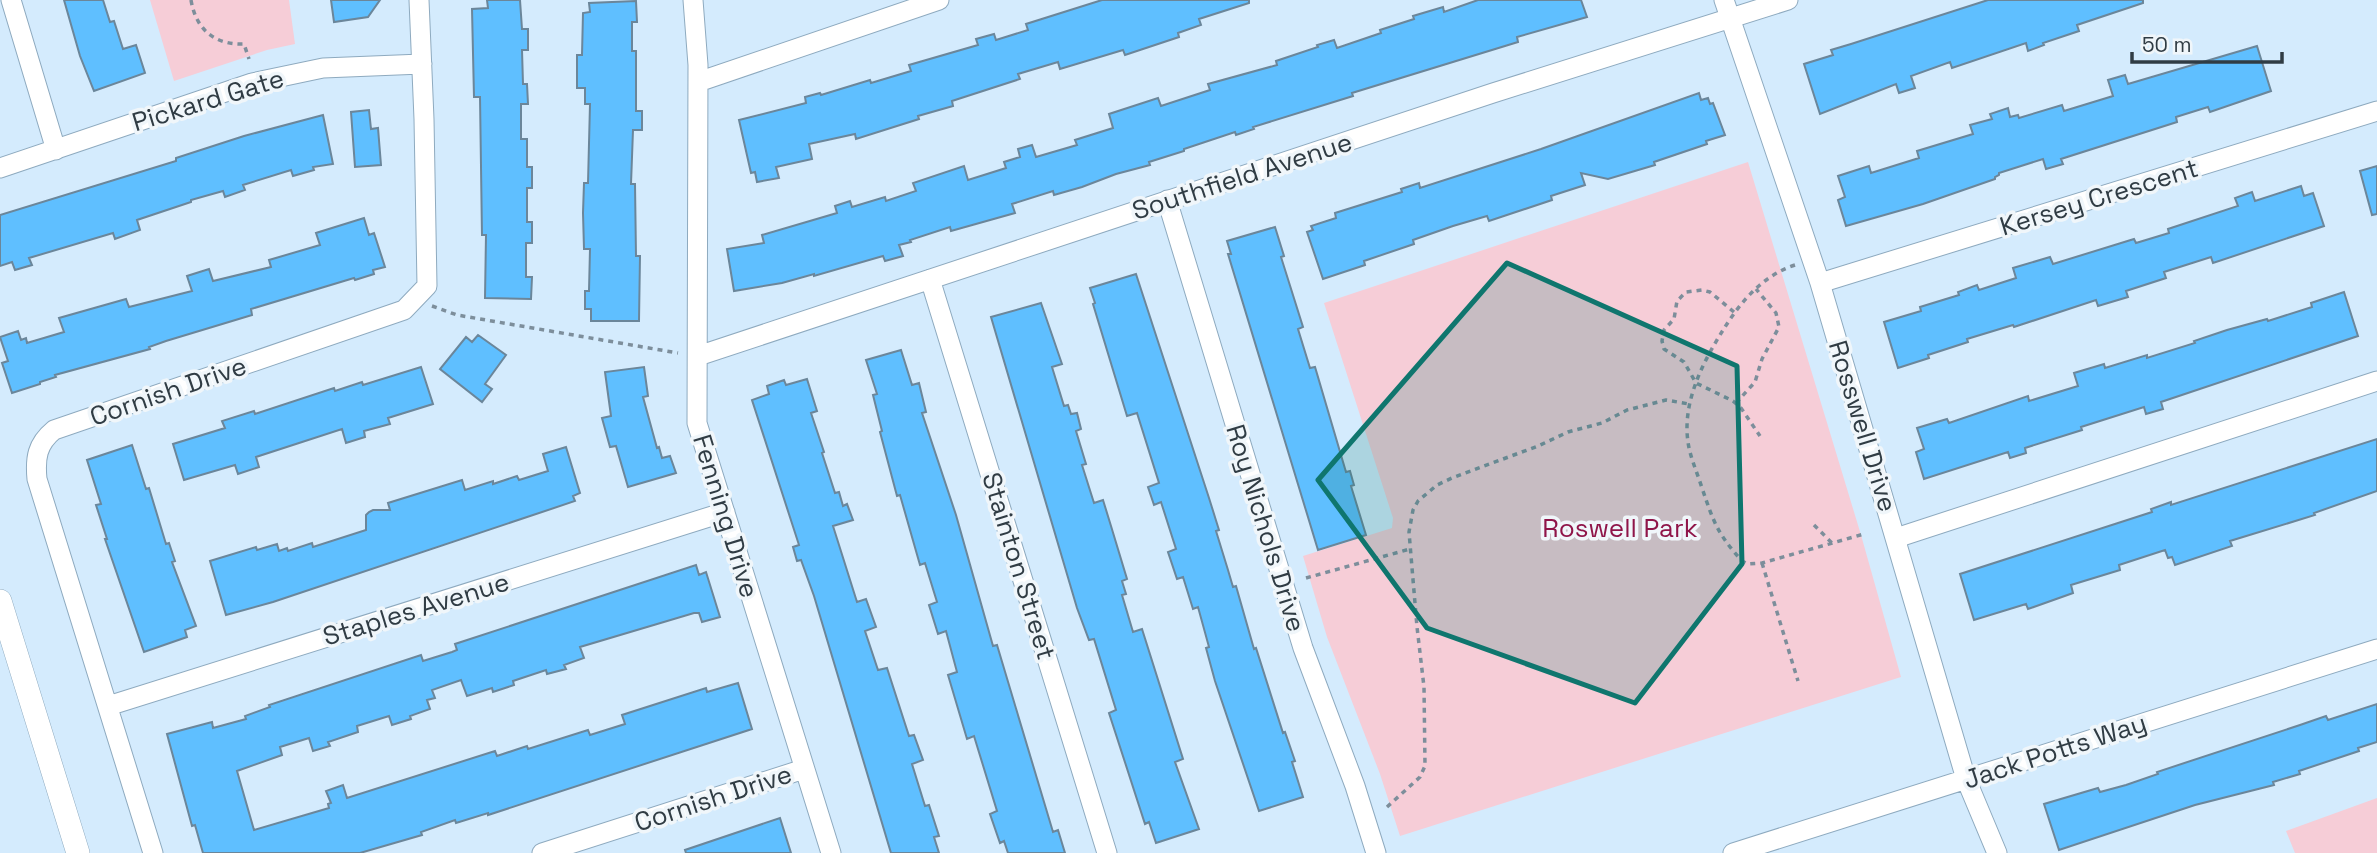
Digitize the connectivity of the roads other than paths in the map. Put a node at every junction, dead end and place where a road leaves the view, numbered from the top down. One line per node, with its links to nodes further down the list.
1 (11, 0): 10 (street)
2 (419, 0): 7 (street)
3 (693, 0): 8 (street, Fenning Drive)
4 (939, 0): 8 (street)
5 (1788, 0): 6 (street, Southfield Avenue)
6 (1727, 9): 12 (street, Southfield Avenue); 14 (street, Rosswell Drive)
7 (422, 64): 10 (street, Pickard Gate); 21 (street, Cornish Drive)
8 (698, 82): 15 (street, Fenning Drive)
9 (2377, 111): 14 (street, Kersey Crescent)
10 (56, 150): 11 (street, Pickard Gate)
11 (0, 169)
12 (1167, 200): 13 (street, Southfield Avenue); 29 (street, Roy Nichols Drive)
13 (930, 279): 15 (street, Southfield Avenue); 28 (street, Stainton Street)
14 (1820, 284): 18 (street, Rosswell Drive)
15 (698, 356): 17 (street, Fenning Drive)
16 (2377, 381): 18 (street)
17 (724, 512): 21 (street, Staples Avenue); 22 (street, Fenning Drive)
18 (1896, 538): 23 (street, Rosswell Drive)
19 (0, 601): 24 (street)
20 (2377, 649): 23 (street, Jack Potts Way)
21 (108, 706): 25 (street, Cornish Drive)
22 (804, 769): 26 (street, Cornish Drive); 27 (street, Fenning Drive)
23 (1966, 779): 30 (street, Jack Potts Way); 31 (street, Rosswell Drive)
24 (78, 853)
25 (153, 853)
26 (542, 853)
27 (831, 853)
28 (1107, 853)
29 (1376, 853)
30 (1733, 853)
31 (1997, 853)

